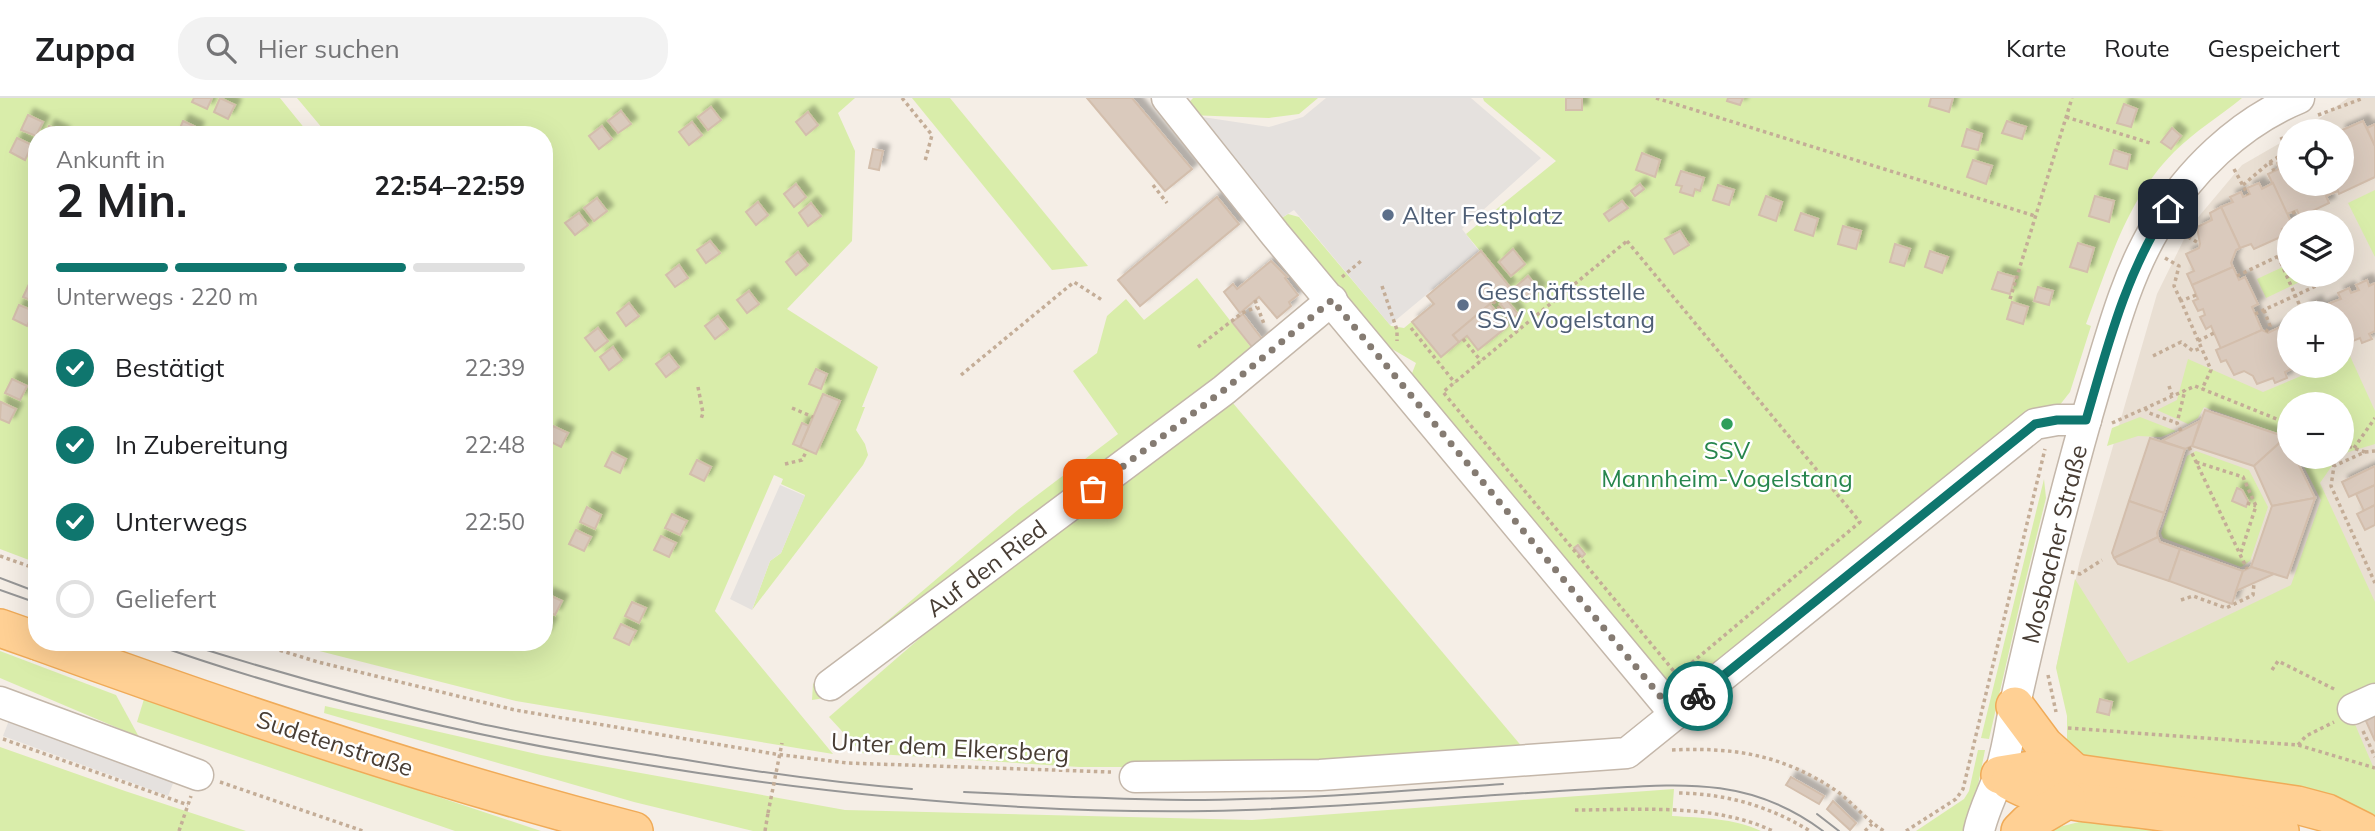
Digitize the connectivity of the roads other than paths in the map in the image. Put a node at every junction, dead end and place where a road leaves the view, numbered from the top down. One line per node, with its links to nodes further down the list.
1 (1167, 98): 3 (street)
2 (2304, 108): 4 (street, Mosbacher Straße)
3 (1332, 300): 8 (street, Auf den Ried); 11 (street)
4 (2085, 417): 10 (street, Mosbacher Straße); 11 (street)
5 (0, 628): 6 (main road, Sudetenstraße)
6 (28, 638)
7 (64, 651): 16 (main road, Sudetenstraße)
8 (830, 685)
9 (0, 702): 12 (street)
10 (2015, 706): 14 (street, Mosbacher Straße); 15 (main road)
11 (1675, 714): 13 (street)
12 (198, 775)
13 (1130, 775)
14 (2000, 775): 15 (main road); 17 (street); 18 (street)
15 (2071, 786): 19 (main road); 20 (main road); 21 (main road)
16 (634, 831)
17 (1979, 831)
18 (1999, 831)
19 (2020, 831)
20 (2280, 831)
21 (2363, 831)

